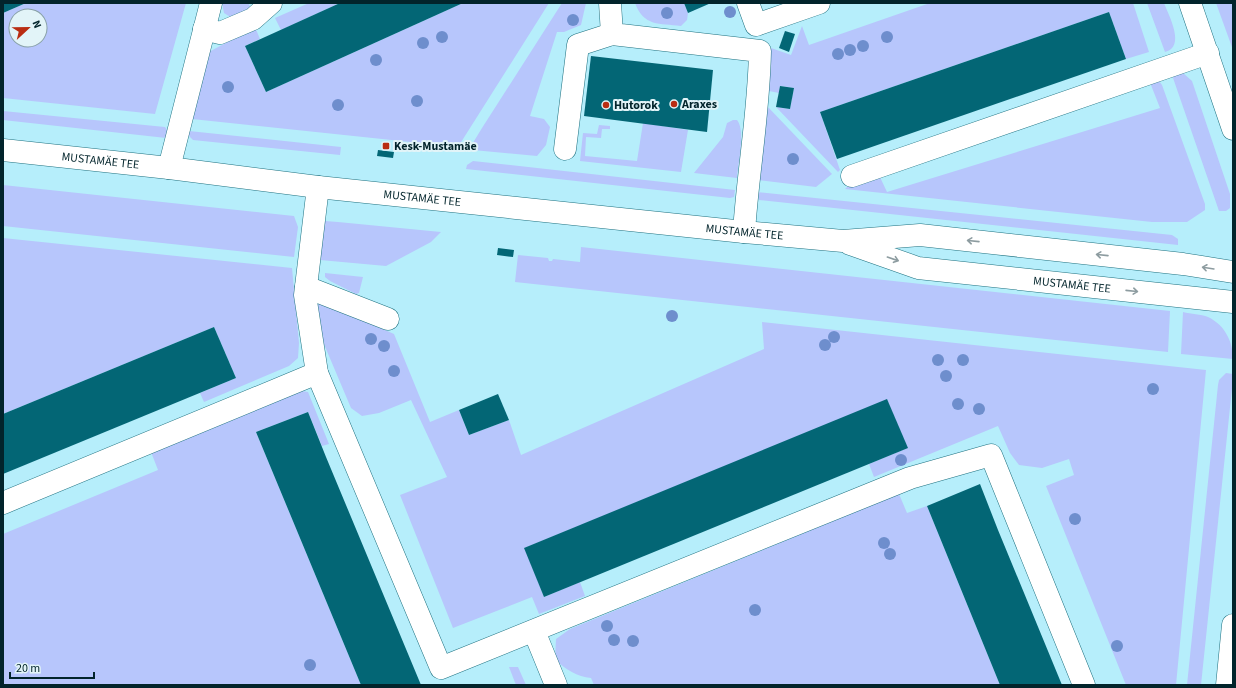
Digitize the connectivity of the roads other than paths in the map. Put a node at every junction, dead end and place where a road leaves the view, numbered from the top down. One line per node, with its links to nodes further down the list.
1 (211, 3): 8 (street)
2 (271, 3): 8 (street)
3 (610, 3): 9 (street)
4 (748, 3): 7 (street)
5 (819, 3): 7 (street)
6 (1190, 3): 11 (street)
7 (756, 25): 10 (street)
8 (204, 29): 15 (street)
9 (612, 34): 10 (street); 13 (street)
10 (760, 52): 18 (street)
11 (1208, 53): 12 (street); 16 (street)
12 (1233, 129)
13 (565, 149)
14 (3, 150): 15 (street, MUSTAMÄE TEE)
15 (169, 168): 17 (street, MUSTAMÄE TEE)
16 (852, 176)
17 (318, 187): 18 (street, MUSTAMÄE TEE); 21 (street)
18 (744, 232): 19 (street, MUSTAMÄE TEE)
19 (843, 241): 20 (street, MUSTAMÄE TEE, one-way to 19); 22 (street, MUSTAMÄE TEE, one-way to 22)
20 (1233, 272)
21 (306, 287): 23 (street); 24 (street)
22 (1233, 302)
23 (388, 320)
24 (317, 373): 25 (street); 29 (street)
25 (3, 503)
26 (1233, 625): 27 (street)
27 (1233, 630): 32 (street)
28 (534, 631): 29 (street); 30 (street); 31 (street)
29 (444, 677)
30 (556, 685)
31 (1084, 685)
32 (1227, 685)

